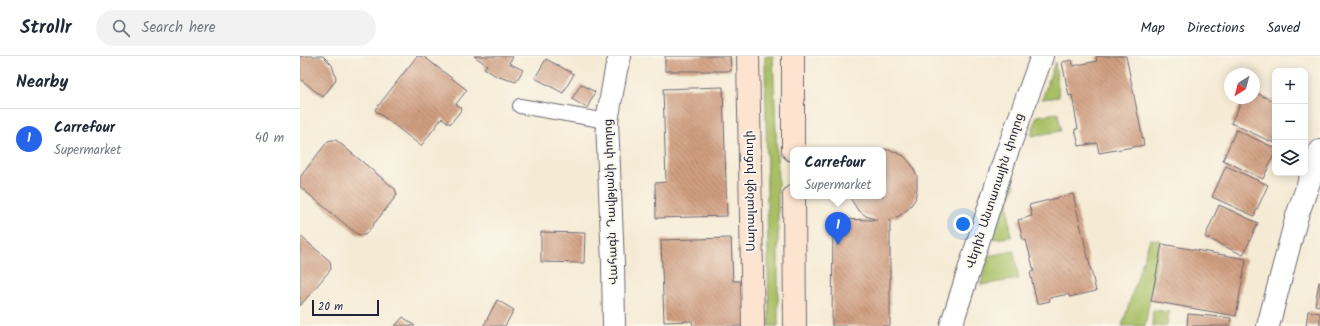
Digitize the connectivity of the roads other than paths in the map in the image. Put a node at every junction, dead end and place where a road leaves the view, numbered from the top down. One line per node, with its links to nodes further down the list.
1 (620, 56): 6 (street, Վահագն Դավթյանի փողոց)
2 (748, 56): 11 (main road, Սարալանջի խճուղի)
3 (792, 56): 7 (main road)
4 (1042, 56): 13 (street, Վերին Անտառային փողոց)
5 (520, 106): 6 (lane)
6 (607, 121): 10 (street, Վահագն Դավթյանի փողոց)
7 (793, 147)
8 (1320, 151): 14 (street)
9 (794, 199): 12 (main road)
10 (614, 326)
11 (753, 326)
12 (795, 326)
13 (951, 326)
14 (1268, 326)

